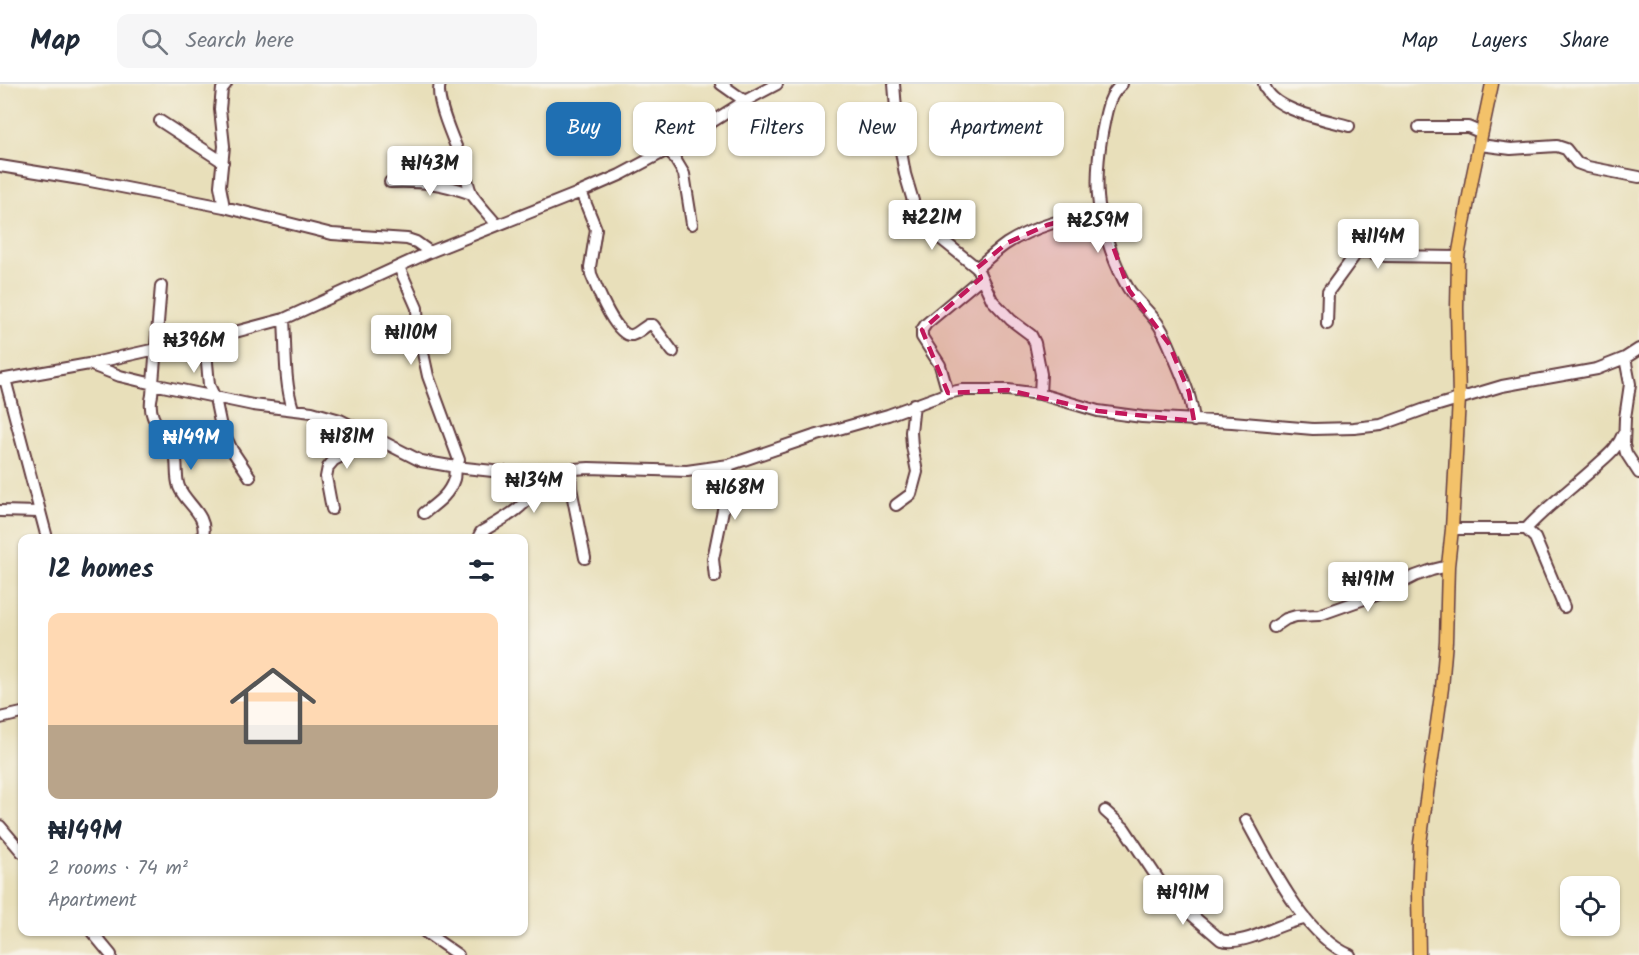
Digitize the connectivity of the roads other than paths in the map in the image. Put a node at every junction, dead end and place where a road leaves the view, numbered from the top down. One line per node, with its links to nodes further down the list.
1 (226, 84): 17 (street)
2 (440, 84): 22 (street)
3 (721, 84): 9 (street)
4 (777, 84): 9 (street)
5 (894, 84): 30 (street)
6 (1122, 84): 24 (street)
7 (1264, 84): 12 (street)
8 (1492, 84): 14 (main road)
9 (745, 100): 10 (street)
10 (716, 119)
11 (160, 121): 17 (street)
12 (1349, 126)
13 (1419, 128): 14 (street)
14 (1481, 139): 19 (street); 28 (main road)
15 (655, 156): 21 (street)
16 (674, 156): 25 (street)
17 (223, 162): 23 (street)
18 (0, 166): 23 (street)
19 (1639, 177)
20 (390, 182): 22 (street)
21 (581, 192): 26 (street); 37 (street)
22 (472, 194): 26 (street)
23 (224, 207): 27 (street)
24 (1100, 211): 30 (street); 48 (street)
25 (692, 224)
26 (497, 225): 27 (street)
27 (430, 252): 29 (street)
28 (1458, 257): 33 (street); 45 (main road)
29 (399, 267): 32 (street); 52 (street)
30 (979, 273): 42 (street); 43 (street)
31 (160, 286): 35 (street)
32 (284, 319): 34 (street); 47 (street)
33 (1327, 324)
34 (205, 340): 35 (street); 44 (street)
35 (156, 349): 39 (street); 41 (street)
36 (1639, 349): 38 (street)
37 (674, 352)
38 (1625, 358): 45 (street); 49 (street)
39 (89, 364): 40 (street); 41 (street)
40 (3, 379): 60 (street)
41 (153, 384): 44 (street); 65 (street)
42 (948, 393): 43 (street); 46 (street)
43 (1040, 394): 48 (street)
44 (215, 398): 47 (street); 56 (street)
45 (1459, 399): 48 (street); 62 (main road)
46 (914, 405): 51 (street); 57 (street)
47 (293, 409): 50 (street)
48 (1194, 421)
49 (1623, 434): 55 (street); 63 (street)
50 (376, 439): 52 (street); 58 (street)
51 (729, 465): 53 (street); 69 (street)
52 (456, 467): 54 (street); 61 (street)
53 (570, 470): 54 (street); 67 (street)
54 (527, 472): 66 (street)
55 (1639, 473)
56 (250, 477)
57 (896, 505)
58 (332, 509)
59 (0, 511): 60 (street)
60 (39, 512): 64 (street)
61 (424, 513)
62 (1452, 529): 63 (street); 68 (main road)
63 (1526, 529): 70 (street)
64 (46, 534)
65 (203, 534)
66 (480, 534)
67 (585, 558)
68 (1448, 566): 71 (street); 84 (main road)
69 (715, 577)
70 (1563, 607)
71 (1274, 627)
72 (18, 715): 73 (street)
73 (0, 718)
74 (1105, 811): 78 (street)
75 (1246, 820): 78 (street)
76 (0, 826): 77 (street)
77 (18, 847)
78 (1306, 919): 83 (street)
79 (95, 936): 81 (street)
80 (431, 936): 82 (street)
81 (111, 955)
82 (458, 955)
83 (1350, 955)
84 (1419, 955)

